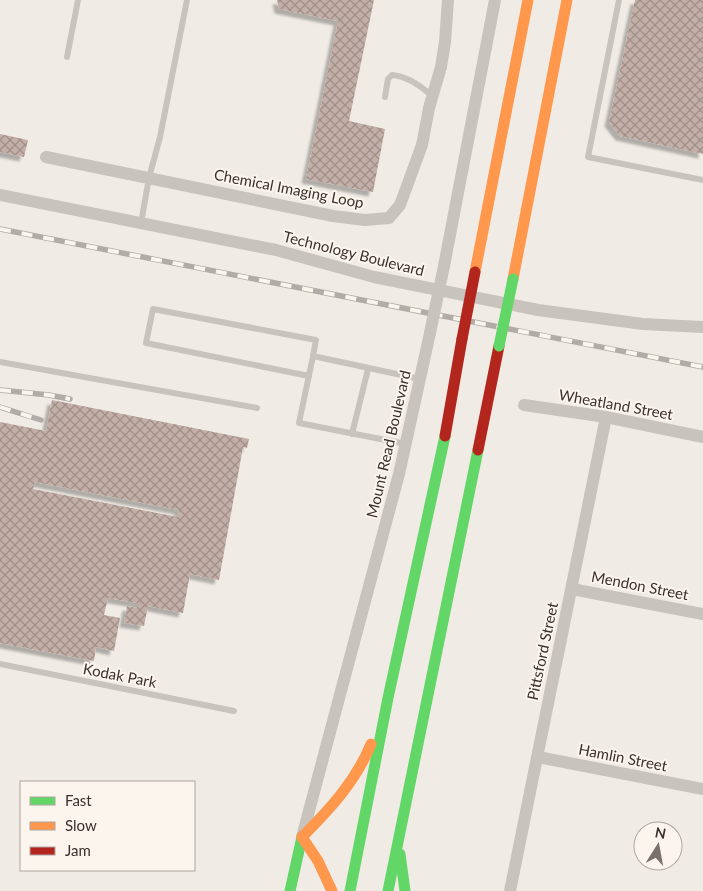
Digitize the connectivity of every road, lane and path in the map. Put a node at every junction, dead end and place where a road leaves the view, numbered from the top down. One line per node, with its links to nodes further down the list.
1 (78, 0): 8 (lane)
2 (187, 0): 12 (lane)
3 (448, 0): 9 (street, Chemical Imaging Loop)
4 (495, 0): 21 (street, Mount Read Boulevard, bridge)
5 (528, 0): 31 (main road, bridge)
6 (567, 0): 36 (main road, bridge)
7 (618, 0): 13 (lane)
8 (68, 57)
9 (432, 96): 10 (lane); 12 (street, Chemical Imaging Loop)
10 (385, 97)
11 (46, 157): 12 (street, Chemical Imaging Loop)
12 (149, 178): 15 (lane)
13 (703, 180)
14 (0, 195): 15 (street, Technology Boulevard)
15 (141, 223): 16 (street, Technology Boulevard)
16 (703, 327)
17 (313, 356): 19 (lane); 20 (lane); 20 (lane)
18 (0, 362): 23 (lane)
19 (368, 369): 21 (lane); 25 (lane)
20 (309, 376): 25 (lane)
21 (420, 379): 27 (street, Mount Read Boulevard)
22 (524, 405): 24 (street, Wheatland Street)
23 (256, 408)
24 (606, 417): 26 (street, Wheatland Street); 28 (street, Pittsford Street)
25 (352, 434): 27 (lane)
26 (703, 437)
27 (406, 444): 35 (street, Mount Read Boulevard)
28 (572, 589): 29 (street, Mendon Street); 33 (street, Pittsford Street)
29 (703, 614)
30 (0, 664): 32 (lane, Kodak Park)
31 (388, 698): 35 (main road); 39 (main road)
32 (234, 711)
33 (538, 757): 34 (street, Hamlin Street); 42 (street, Pittsford Street)
34 (703, 789)
35 (302, 837): 37 (main road, Mount Read Boulevard); 38 (main road)
36 (398, 837): 40 (main road); 41 (main road)
37 (290, 891)
38 (332, 891)
39 (350, 891)
40 (388, 891)
41 (405, 891)
42 (510, 891)

